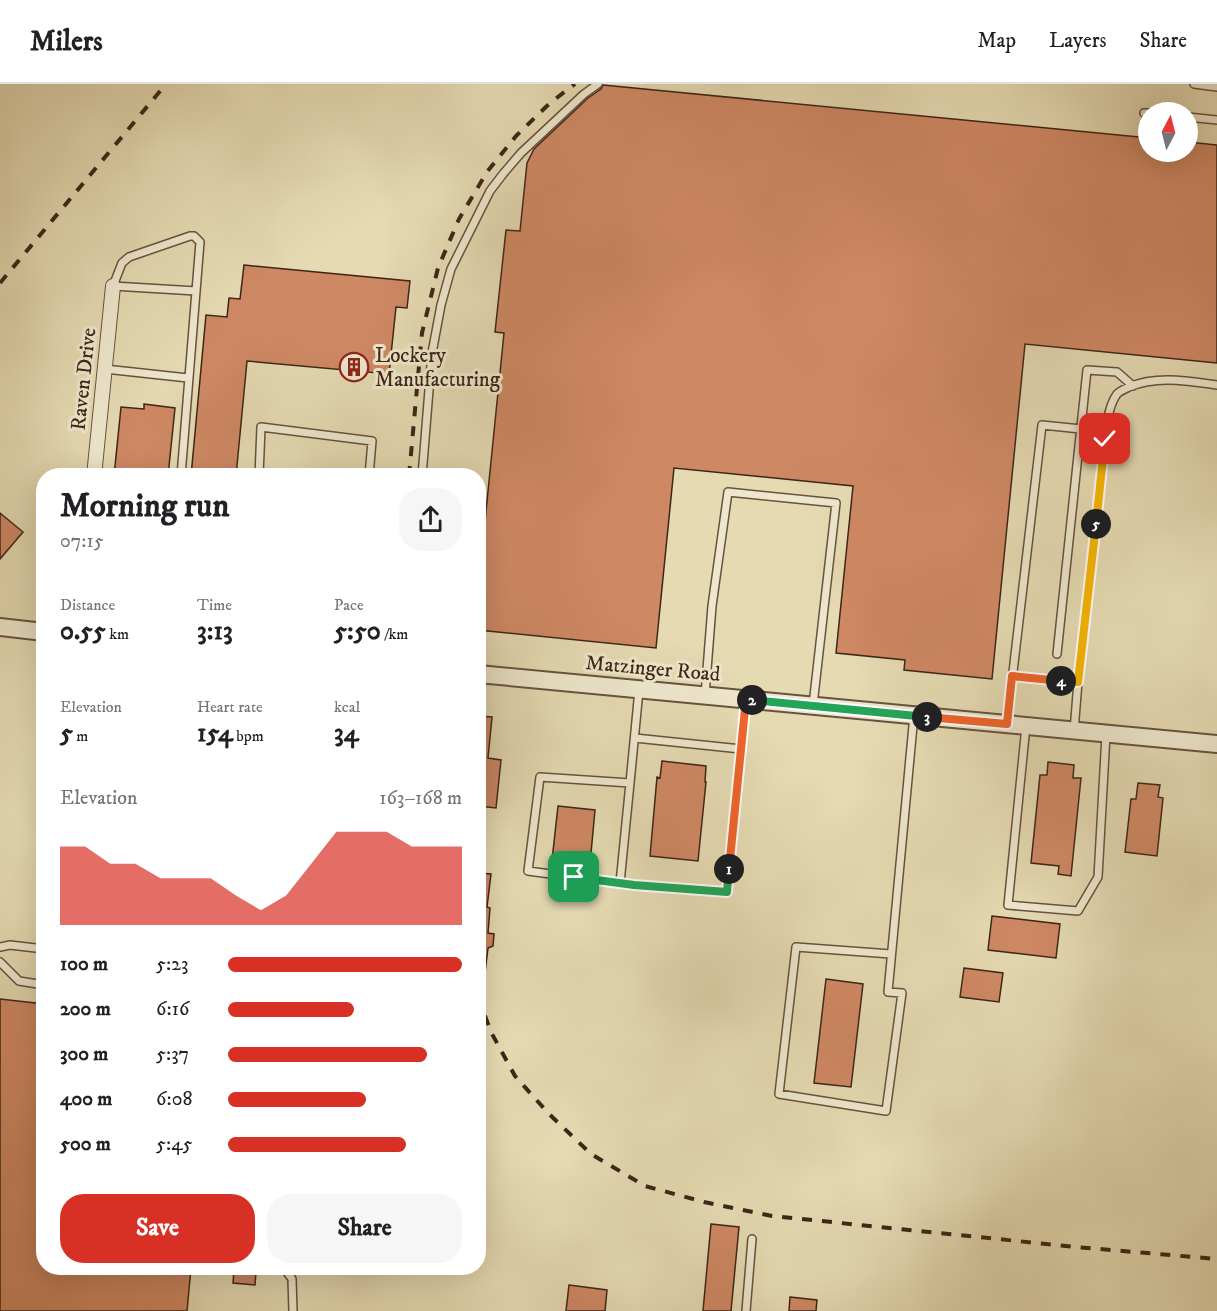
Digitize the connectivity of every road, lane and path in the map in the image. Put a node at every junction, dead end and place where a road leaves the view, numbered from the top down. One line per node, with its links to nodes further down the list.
1 (598, 84): 17 (lane)
2 (1194, 84): 3 (lane)
3 (1217, 87)
4 (1198, 118): 5 (lane)
5 (1217, 120)
6 (112, 286): 7 (lane); 7 (lane); 8 (street, Raven Drive)
7 (196, 291): 9 (lane)
8 (105, 369): 9 (lane); 13 (street, Raven Drive)
9 (188, 378): 14 (lane)
10 (1217, 385): 11 (lane)
11 (1133, 386): 12 (lane); 23 (lane)
12 (1081, 429): 20 (lane); 22 (lane)
13 (95, 468)
14 (182, 468)
15 (259, 468): 16 (lane)
16 (370, 468)
17 (424, 468)
18 (0, 627): 19 (street)
19 (36, 631)
20 (1057, 654)
21 (486, 675): 24 (street, Matzinger Road)
22 (1012, 676): 23 (lane); 29 (lane)
23 (1078, 682): 31 (lane)
24 (639, 690): 25 (street, Matzinger Road); 33 (lane)
25 (705, 695): 26 (street, Matzinger Road); 27 (lane)
26 (746, 699): 27 (street, Matzinger Road); 35 (lane)
27 (813, 706): 28 (street, Matzinger Road)
28 (914, 715): 29 (street, Matzinger Road); 40 (lane)
29 (1007, 724): 30 (street, Matzinger Road)
30 (1026, 726): 31 (street, Matzinger Road); 32 (lane)
31 (1074, 731): 32 (street, Matzinger Road)
32 (1106, 734): 34 (street, Matzinger Road)
33 (635, 738): 35 (lane); 36 (lane)
34 (1217, 744)
35 (741, 749): 37 (lane)
36 (630, 783): 37 (lane); 37 (lane)
37 (620, 884)
38 (0, 947): 39 (lane)
39 (36, 949)
40 (891, 954): 40 (lane)
41 (0, 962): 42 (lane)
42 (36, 984)
43 (752, 1239): 46 (lane)
44 (289, 1275): 45 (lane)
45 (293, 1311)
46 (746, 1311)

